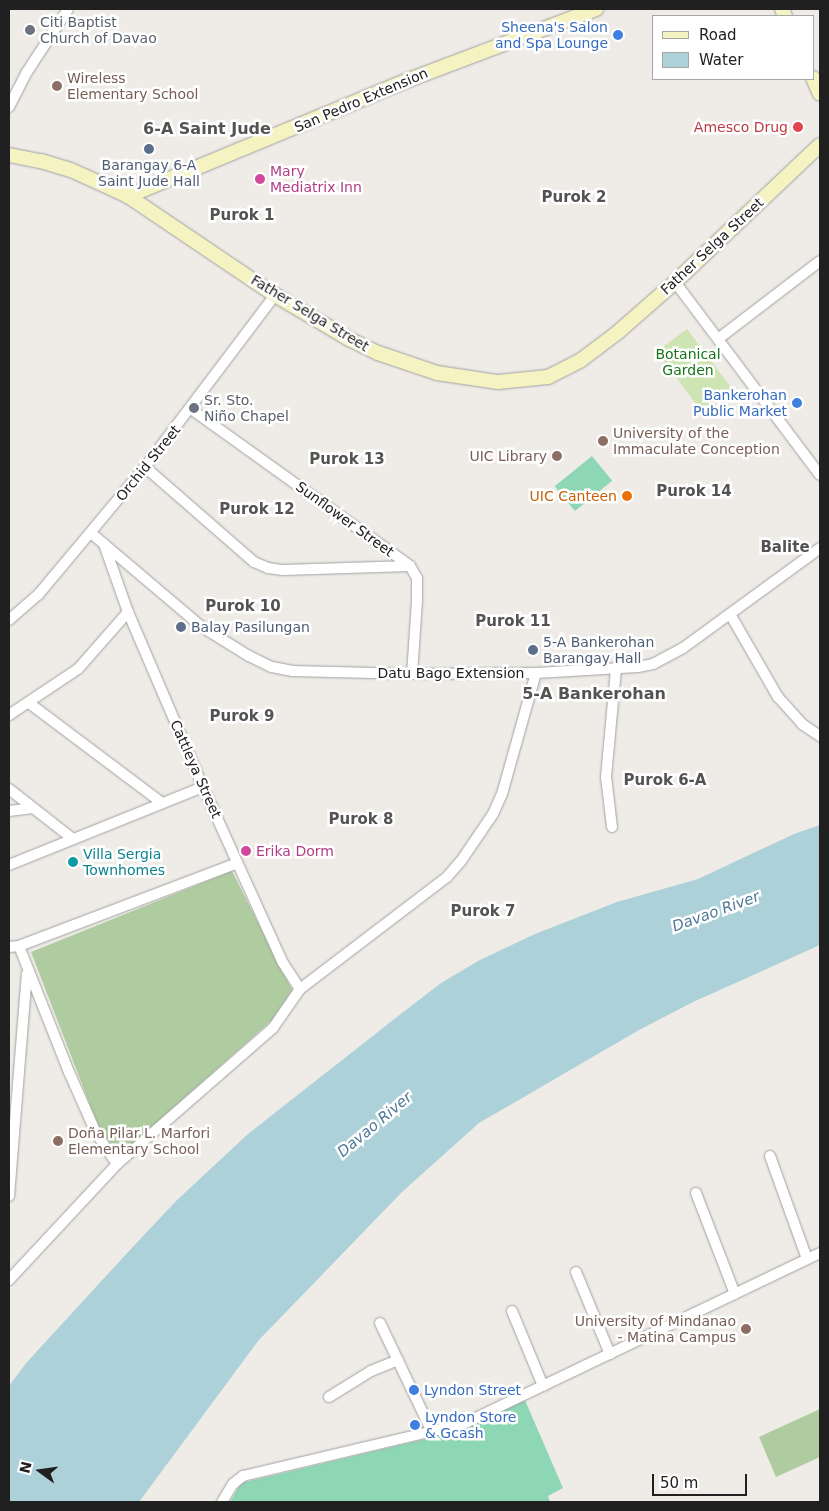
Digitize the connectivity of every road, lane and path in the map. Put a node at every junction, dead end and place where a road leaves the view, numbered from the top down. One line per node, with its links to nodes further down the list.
1 (68, 9): 5 (street)
2 (596, 9): 8 (main road, San Pedro Extension)
3 (814, 80): 4 (main road)
4 (820, 94)
5 (9, 107)
6 (820, 145): 10 (main road, Father Selga Street)
7 (9, 155): 8 (main road, Father Selga Street)
8 (128, 196): 11 (main road, Father Selga Street)
9 (820, 261): 12 (street)
10 (675, 282): 11 (main road, Father Selga Street); 12 (street)
11 (274, 295): 13 (street, Orchid Street)
12 (718, 338): 15 (street)
13 (191, 409): 14 (street, Orchid Street); 19 (street, Sunflower Street)
14 (145, 467): 16 (street, Orchid Street); 19 (street)
15 (820, 476)
16 (91, 533): 17 (street, Datu Bago Extension); 22 (street, Orchid Street)
17 (104, 544): 20 (street, Cattleya Street); 25 (street, Datu Bago Extension)
18 (820, 548): 21 (street, Datu Bago Extension)
19 (410, 566): 25 (street)
20 (128, 612): 26 (street); 29 (street, Cattleya Street)
21 (730, 614): 23 (street, Datu Bago Extension); 28 (street)
22 (9, 620)
23 (616, 669): 24 (street, Datu Bago Extension); 34 (street)
24 (536, 673): 25 (street, Datu Bago Extension); 40 (street)
25 (412, 674)
26 (30, 703): 27 (street); 31 (street)
27 (9, 715)
28 (820, 736)
29 (203, 787): 31 (street); 36 (street, Cattleya Street)
30 (9, 789): 32 (street)
31 (162, 803): 35 (street)
32 (33, 808): 33 (street); 35 (street)
33 (9, 811)
34 (612, 826)
35 (73, 839): 37 (street)
36 (237, 863): 38 (street); 40 (street, Cattleya Street)
37 (9, 866)
38 (14, 946): 39 (street)
39 (27, 970): 42 (street); 44 (street)
40 (300, 989): 42 (street)
41 (770, 1156): 46 (street)
42 (117, 1164): 48 (street)
43 (696, 1193): 49 (street)
44 (9, 1196)
45 (820, 1253): 46 (street)
46 (807, 1259): 49 (street)
47 (576, 1272): 52 (street)
48 (9, 1280)
49 (735, 1294): 52 (street)
50 (512, 1311): 54 (street)
51 (380, 1323): 53 (street)
52 (610, 1354): 54 (street)
53 (398, 1360): 55 (street); 56 (street)
54 (543, 1386): 56 (street)
55 (329, 1397)
56 (432, 1432): 57 (street)
57 (222, 1502)

